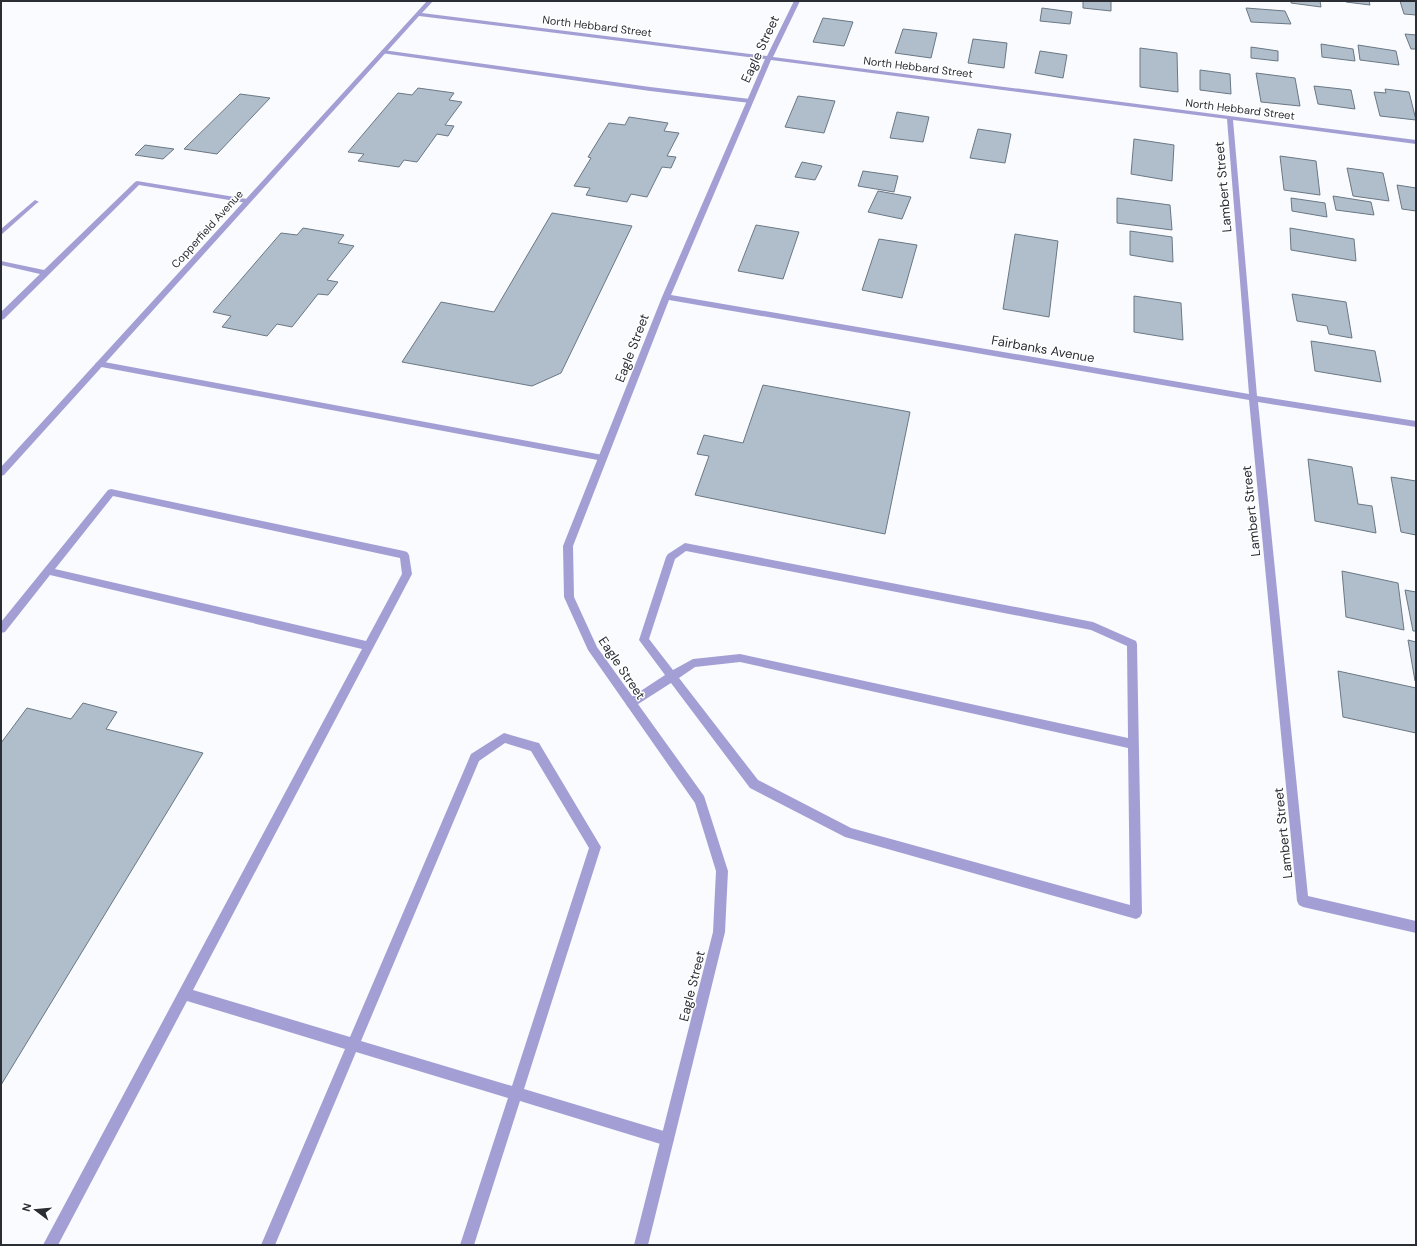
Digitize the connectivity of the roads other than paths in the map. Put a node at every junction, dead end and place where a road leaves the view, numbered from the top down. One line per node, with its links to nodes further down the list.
1 (430, 1): 3 (street, Copperfield Avenue)
2 (797, 1): 5 (street, Eagle Street)
3 (418, 14): 4 (street, Copperfield Avenue); 5 (street, North Hebbard Street)
4 (383, 52): 6 (street); 9 (street, Copperfield Avenue)
5 (769, 58): 6 (street, Eagle Street); 7 (street, North Hebbard Street)
6 (750, 101): 14 (street, Eagle Street)
7 (1230, 117): 8 (street, North Hebbard Street); 17 (street, Lambert Street)
8 (1416, 142)
9 (247, 201): 13 (street); 16 (street, Copperfield Avenue)
10 (34, 202): 11 (street)
11 (1, 233)
12 (1, 263): 13 (street)
13 (46, 273): 15 (street)
14 (666, 297): 17 (street, Fairbanks Avenue); 19 (street, Eagle Street)
15 (1, 317)
16 (99, 364): 19 (street); 20 (street, Copperfield Avenue)
17 (1253, 398): 18 (street, Fairbanks Avenue); 27 (street, Lambert Street)
18 (1416, 424)
19 (603, 458): 25 (street, Eagle Street)
20 (1, 472)
21 (48, 571): 22 (street); 23 (street); 23 (street)
22 (1, 629)
23 (369, 646): 28 (street)
24 (671, 678): 25 (street); 26 (street); 26 (street); 26 (street)
25 (631, 704): 31 (street, Eagle Street)
26 (1133, 744)
27 (1416, 927)
28 (184, 994): 29 (street); 32 (street)
29 (353, 1045): 30 (street); 30 (street); 33 (street)
30 (516, 1094): 31 (street); 34 (street)
31 (667, 1139): 35 (street, Eagle Street)
32 (50, 1245)
33 (268, 1245)
34 (467, 1245)
35 (641, 1245)

